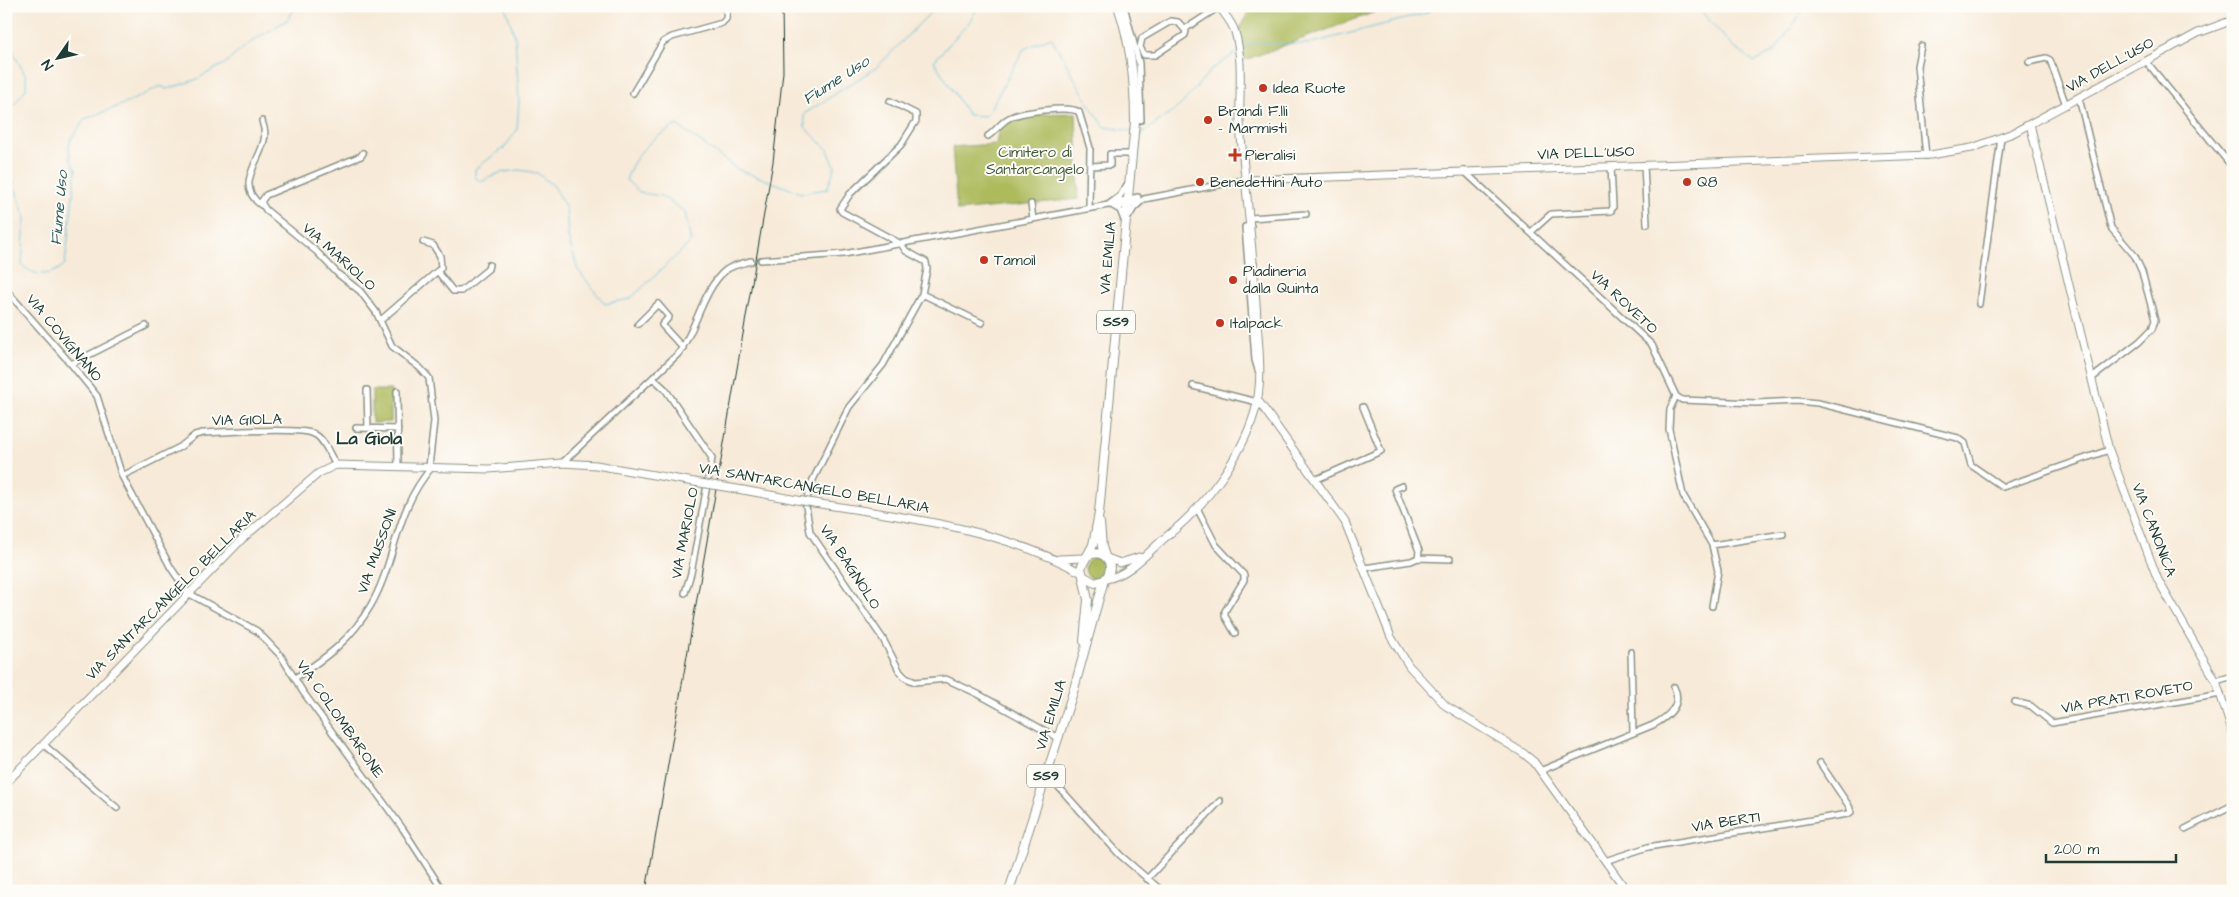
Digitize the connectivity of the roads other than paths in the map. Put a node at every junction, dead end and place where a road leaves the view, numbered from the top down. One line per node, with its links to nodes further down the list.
1 (728, 6): 10 (street)
2 (1118, 6): 19 (main road, VIA EMILIA / SS9)
3 (1124, 6): 15 (street)
4 (1219, 7): 6 (street); 28 (street)
5 (2233, 20): 8 (street, VIA DELL'USO)
6 (1185, 29): 6 (street)
7 (1921, 46): 21 (street)
8 (2146, 61): 11 (street, VIA DELL'USO); 25 (street)
9 (2029, 62): 13 (street)
10 (634, 93)
11 (2079, 98): 13 (street, VIA DELL'USO); 57 (street)
12 (890, 101): 42 (street)
13 (2066, 105): 16 (street, VIA DELL'USO)
14 (262, 120): 34 (street, VIA MARIOLO)
15 (1141, 120)
16 (2030, 124): 18 (street, VIA DELL'USO); 57 (street, VIA CANONICA)
17 (988, 136): 23 (street)
18 (2001, 138): 21 (street, VIA DELL'USO); 49 (street)
19 (1132, 151): 23 (street); 27 (main road, VIA EMILIA / SS9)
20 (363, 153): 34 (street)
21 (1926, 156): 22 (street, VIA DELL'USO)
22 (1644, 165): 24 (street, VIA DELL'USO); 39 (street)
23 (1090, 166): 32 (street)
24 (1611, 166): 26 (street, VIA DELL'USO); 40 (street)
25 (2233, 168)
26 (1464, 171): 28 (street, VIA DELL'USO); 40 (street, VIA ROVETO)
27 (1129, 181): 29 (street); 30 (main road, VIA EMILIA / SS9); 33 (street)
28 (1243, 181): 29 (street); 37 (street)
29 (1141, 199): 30 (street); 38 (street)
30 (1127, 201): 33 (street); 38 (main road, VIA EMILIA / SS9)
31 (1031, 204): 36 (street)
32 (1089, 205): 33 (street); 36 (street)
33 (1111, 205): 38 (street)
34 (262, 206): 50 (street, VIA MARIOLO)
35 (1306, 214): 37 (street)
36 (1033, 219): 42 (street)
37 (1250, 222): 62 (street)
38 (1125, 223): 76 (main road, VIA EMILIA / SS9)
39 (1647, 224)
40 (1530, 232): 61 (street, VIA ROVETO)
41 (423, 242): 46 (street)
42 (901, 244): 43 (street); 48 (street, VIA BAGNOLO)
43 (761, 260)
44 (751, 261): 54 (street)
45 (489, 265): 46 (street)
46 (438, 272): 50 (street)
47 (6, 290): 55 (street, VIA COVIGNANO)
48 (922, 294): 51 (street); 102 (street, VIA BAGNOLO)
49 (1979, 304)
50 (381, 320): 71 (street, VIA MARIOLO)
51 (982, 323)
52 (638, 324): 54 (street)
53 (146, 326): 55 (street)
54 (683, 348): 56 (street)
55 (72, 364): 72 (street, VIA COVIGNANO)
56 (653, 378): 68 (street); 89 (street, VIA MARIOLO)
57 (2092, 378): 67 (street, VIA CANONICA)
58 (1193, 386): 62 (street)
59 (368, 390): 65 (street)
60 (397, 391): 66 (street)
61 (1676, 396): 67 (street); 78 (street)
62 (1257, 401): 73 (street); 75 (street)
63 (1363, 407): 73 (street)
64 (356, 428): 65 (street)
65 (368, 428): 66 (street)
66 (398, 429): 70 (street)
67 (2108, 450): 96 (street, VIA CANONICA)
68 (562, 463): 71 (street, VIA SANTARCANGELO BELLARIA); 84 (street, VIA SANTARCANGELO BELLARIA, bridge)
69 (336, 465): 70 (street, VIA SANTARCANGELO BELLARIA); 72 (street, VIA GIOLA); 88 (street, VIA SANTARCANGELO BELLARIA)
70 (398, 466): 71 (street, VIA SANTARCANGELO BELLARIA)
71 (431, 467): 95 (street, VIA MUSSONI)
72 (122, 476): 88 (street, VIA COVIGNANO)
73 (1315, 480): 85 (street)
74 (1402, 486): 82 (street)
75 (1197, 508): 79 (street); 91 (street)
76 (1099, 513): 80 (main road, VIA EMILIA / SS9); 81 (main road, VIA EMILIA / SS9)
77 (1783, 534): 78 (street)
78 (1712, 545): 90 (street)
79 (1144, 554): 81 (street); 87 (street)
80 (1085, 557): 81 (main road); 84 (street, VIA SANTARCANGELO BELLARIA); 86 (main road, VIA EMILIA)
81 (1106, 557): 87 (main road, VIA EMILIA)
82 (1418, 558): 83 (street); 85 (street)
83 (1450, 558)
84 (1058, 559): 86 (street, VIA SANTARCANGELO BELLARIA)
85 (1364, 568): 105 (street)
86 (1082, 574): 87 (main road); 93 (main road, VIA EMILIA / SS9)
87 (1105, 580): 93 (main road, VIA EMILIA / SS9)
88 (188, 593): 95 (street, VIA COLOMBARONE); 103 (street, VIA SANTARCANGELO BELLARIA)
89 (685, 593)
90 (1712, 606)
91 (1235, 633)
92 (1631, 652): 100 (street)
93 (1081, 662): 102 (main road, VIA EMILIA / SS9)
94 (2233, 676): 96 (street)
95 (294, 678): 115 (street, VIA COLOMBARONE)
96 (2216, 681): 98 (street, VIA CANONICA)
97 (1674, 687): 100 (street)
98 (2221, 694): 99 (street, VIA PRATI ROVETO); 101 (street, VIA CANONICA)
99 (2015, 702)
100 (1633, 733): 105 (street)
101 (2233, 734)
102 (1058, 738): 106 (main road, VIA EMILIA / SS9)
103 (43, 744): 107 (street, VIA SANTARCANGELO BELLARIA); 110 (street)
104 (1820, 763): 112 (street, VIA BERTI)
105 (1540, 771): 112 (street)
106 (1046, 774): 113 (street); 116 (main road, VIA EMILIA / SS9)
107 (6, 783)
108 (1220, 801): 113 (street)
109 (2233, 806): 111 (street)
110 (117, 808)
111 (2185, 829)
112 (1605, 861): 118 (street)
113 (1148, 879): 117 (street)
114 (2233, 886): 119 (street)
115 (443, 891)
116 (1009, 891)
117 (1162, 891)
118 (1627, 891)
119 (2224, 891)

